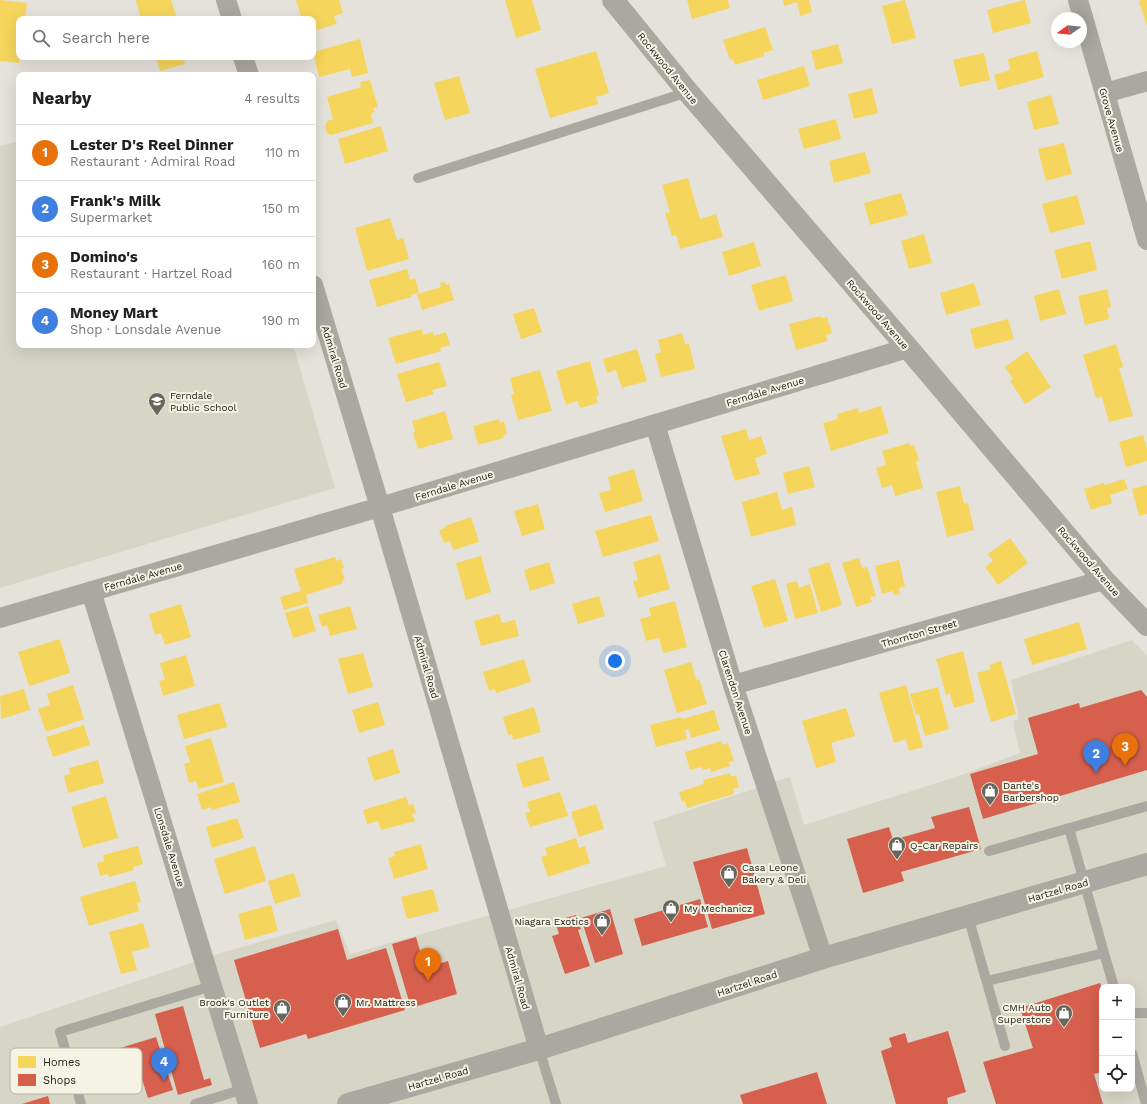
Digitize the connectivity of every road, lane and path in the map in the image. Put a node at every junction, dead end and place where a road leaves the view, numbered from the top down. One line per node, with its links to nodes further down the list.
1 (226, 0): 4 (street)
2 (612, 0): 8 (street, Rockwood Avenue)
3 (1078, 0): 9 (street, Grove Avenue)
4 (231, 16)
5 (244, 60): 6 (street)
6 (248, 72)
7 (1147, 82): 9 (street)
8 (688, 92): 10 (lane); 13 (street, Rockwood Avenue)
9 (1105, 93): 11 (street, Grove Avenue)
10 (418, 178)
11 (1147, 240)
12 (316, 295): 15 (street, Admiral Road)
13 (908, 348): 14 (street, Ferndale Avenue); 16 (street, Rockwood Avenue)
14 (655, 424): 15 (street, Ferndale Avenue); 20 (street, Clarendon Avenue)
15 (380, 507): 17 (street, Ferndale Avenue); 36 (street, Admiral Road)
16 (1104, 580): 19 (street, Rockwood Avenue); 20 (street, Thornton Street)
17 (91, 591): 18 (street, Ferndale Avenue); 31 (street, Lonsdale Avenue)
18 (0, 618)
19 (1147, 626)
20 (733, 685): 28 (street, Clarendon Avenue)
21 (1147, 806): 22 (lane)
22 (1069, 828): 23 (lane); 25 (lane)
23 (989, 851)
24 (1147, 864): 25 (street, Hartzel Road)
25 (1084, 882): 26 (street, Hartzel Road); 27 (lane)
26 (968, 916): 28 (street, Hartzel Road); 29 (lane)
27 (1104, 953): 29 (lane); 30 (lane)
28 (823, 958): 36 (street, Hartzel Road)
29 (987, 981): 34 (lane)
30 (1113, 984)
31 (212, 986): 35 (lane); 39 (street, Lonsdale Avenue)
32 (1135, 1013): 33 (lane)
33 (1147, 1013)
34 (1005, 1046)
35 (65, 1048)
36 (539, 1049): 42 (street, Hartzel Road); 43 (lane)
37 (1133, 1056): 44 (lane)
38 (78, 1094): 40 (lane)
39 (246, 1097): 41 (lane)
40 (81, 1104)
41 (195, 1104)
42 (348, 1104)
43 (556, 1104)
44 (1146, 1104)

